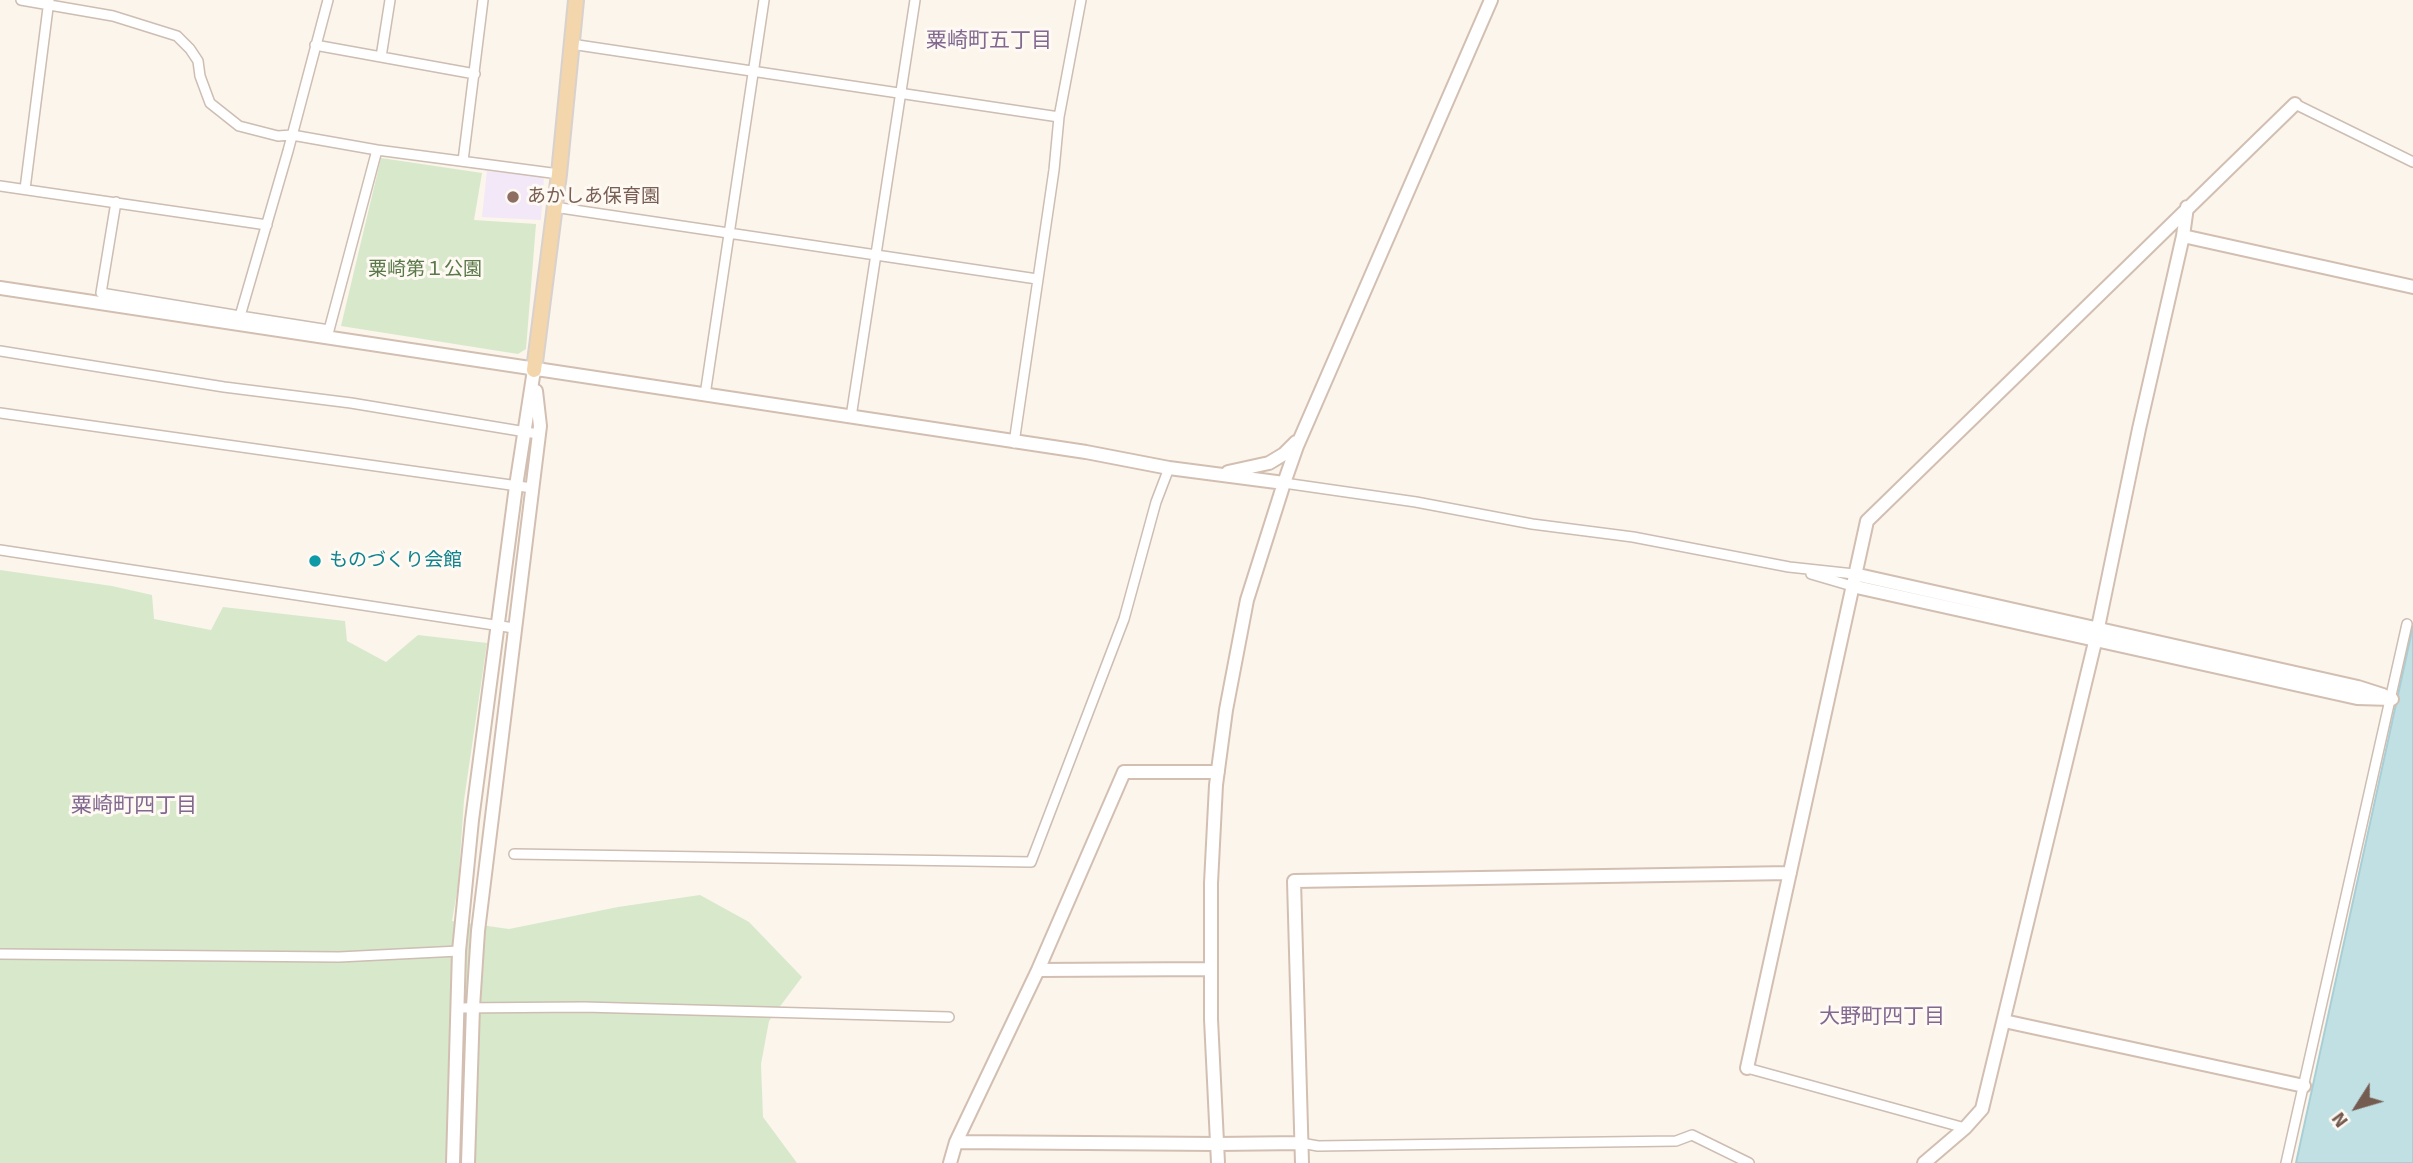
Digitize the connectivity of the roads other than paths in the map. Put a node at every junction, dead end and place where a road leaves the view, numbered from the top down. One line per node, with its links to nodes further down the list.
1 (20, 0): 10 (street)
2 (328, 0): 12 (street)
3 (390, 0): 13 (street)
4 (483, 0): 15 (street)
5 (576, 0): 11 (main road)
6 (764, 0): 14 (street)
7 (915, 0): 16 (street)
8 (1081, 0): 18 (street)
9 (1492, 0): 43 (street)
10 (49, 2): 19 (street); 25 (street)
11 (571, 44): 14 (street); 23 (main road)
12 (315, 45): 13 (street); 19 (street)
13 (381, 57): 15 (street)
14 (752, 72): 16 (street); 30 (street)
15 (475, 75): 21 (street)
16 (901, 93): 18 (street); 32 (street)
17 (2295, 104): 22 (street); 28 (street)
18 (1059, 117): 33 (street)
19 (292, 135): 20 (street); 29 (street)
20 (377, 150): 21 (street); 36 (street)
21 (463, 161): 23 (street)
22 (2413, 162)
23 (559, 174): 27 (main road)
24 (0, 186): 25 (street)
25 (25, 189): 26 (street)
26 (116, 202): 29 (street); 36 (street)
27 (554, 207): 30 (street); 38 (main road)
28 (2187, 207): 31 (street); 51 (street)
29 (267, 225): 36 (street)
30 (729, 233): 32 (street); 39 (street)
31 (2183, 236): 34 (street); 55 (street)
32 (877, 254): 33 (street); 41 (street)
33 (1037, 279): 44 (street)
34 (2413, 287)
35 (0, 288): 38 (street)
36 (240, 316)
37 (0, 351): 42 (street)
38 (534, 370): 39 (street); 42 (street)
39 (705, 396): 41 (street)
40 (0, 413): 48 (street)
41 (851, 417): 44 (street)
42 (532, 433): 48 (street); 49 (street)
43 (1299, 439): 46 (street); 47 (street)
44 (1014, 443): 45 (street)
45 (1169, 468): 46 (street); 59 (street)
46 (1221, 474): 47 (street)
47 (1284, 483): 51 (street); 58 (street)
48 (516, 486): 49 (street); 53 (street)
49 (532, 488): 54 (street)
50 (0, 550): 53 (street)
51 (1853, 580): 55 (street); 56 (street); 60 (street)
52 (2407, 624): 57 (street)
53 (498, 626): 54 (street); 61 (street)
54 (514, 628): 66 (street)
55 (2098, 628): 56 (street); 57 (street)
56 (2095, 642): 57 (street); 68 (street)
57 (2392, 699): 70 (street)
58 (1218, 772): 63 (street); 64 (street)
59 (514, 853)
60 (1790, 873): 69 (street); 73 (street)
61 (459, 951): 62 (street); 65 (street)
62 (0, 954)
63 (1211, 969): 64 (street); 74 (street)
64 (1038, 970): 72 (street)
65 (458, 1007): 66 (street); 75 (street)
66 (473, 1007): 67 (street); 76 (street)
67 (949, 1017)
68 (2004, 1021): 70 (street); 71 (street)
69 (1748, 1068): 71 (street)
70 (2304, 1086): 82 (street)
71 (1965, 1128): 81 (street)
72 (956, 1142): 74 (street); 77 (street)
73 (1301, 1143): 74 (street); 79 (street); 80 (street)
74 (1217, 1144): 78 (street)
75 (453, 1163)
76 (468, 1163)
77 (950, 1163)
78 (1218, 1163)
79 (1302, 1163)
80 (1749, 1163)
81 (1924, 1163)
82 (2286, 1163)

